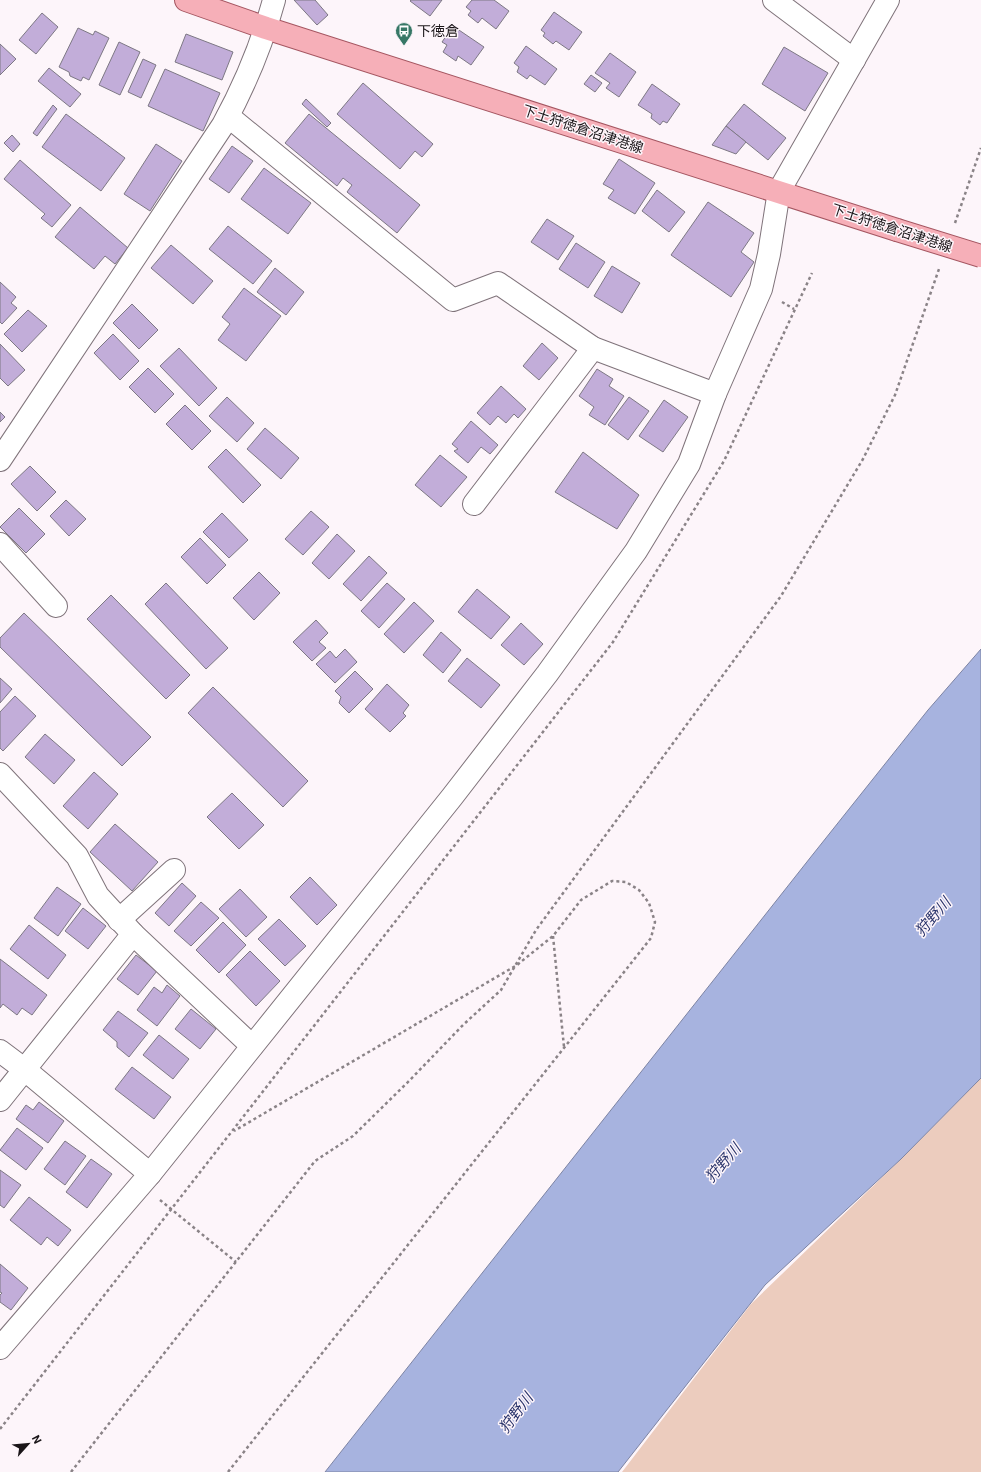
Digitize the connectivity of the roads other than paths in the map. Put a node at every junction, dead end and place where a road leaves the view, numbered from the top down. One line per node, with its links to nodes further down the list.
1 (186, 0): 5 (main road, 下土狩徳倉沼津港線)
2 (274, 0): 5 (street)
3 (774, 0): 6 (street)
4 (888, 0): 6 (street)
5 (266, 28): 7 (street); 8 (main road, 下土狩徳倉沼津港線)
6 (854, 60): 8 (street)
7 (228, 116): 10 (street); 12 (street)
8 (779, 191): 9 (main road, 下土狩徳倉沼津港線, bridge); 11 (street)
9 (981, 256)
10 (593, 348): 11 (street); 13 (street)
11 (715, 394): 19 (street)
12 (0, 460)
13 (474, 504)
14 (0, 544): 15 (street)
15 (56, 606)
16 (0, 774): 18 (street)
17 (174, 870): 18 (street)
18 (126, 927): 19 (street); 21 (street)
19 (252, 1046): 23 (street)
20 (0, 1051): 21 (street)
21 (24, 1069): 22 (street); 23 (street)
22 (0, 1100)
23 (150, 1174): 24 (street)
24 (0, 1348)

